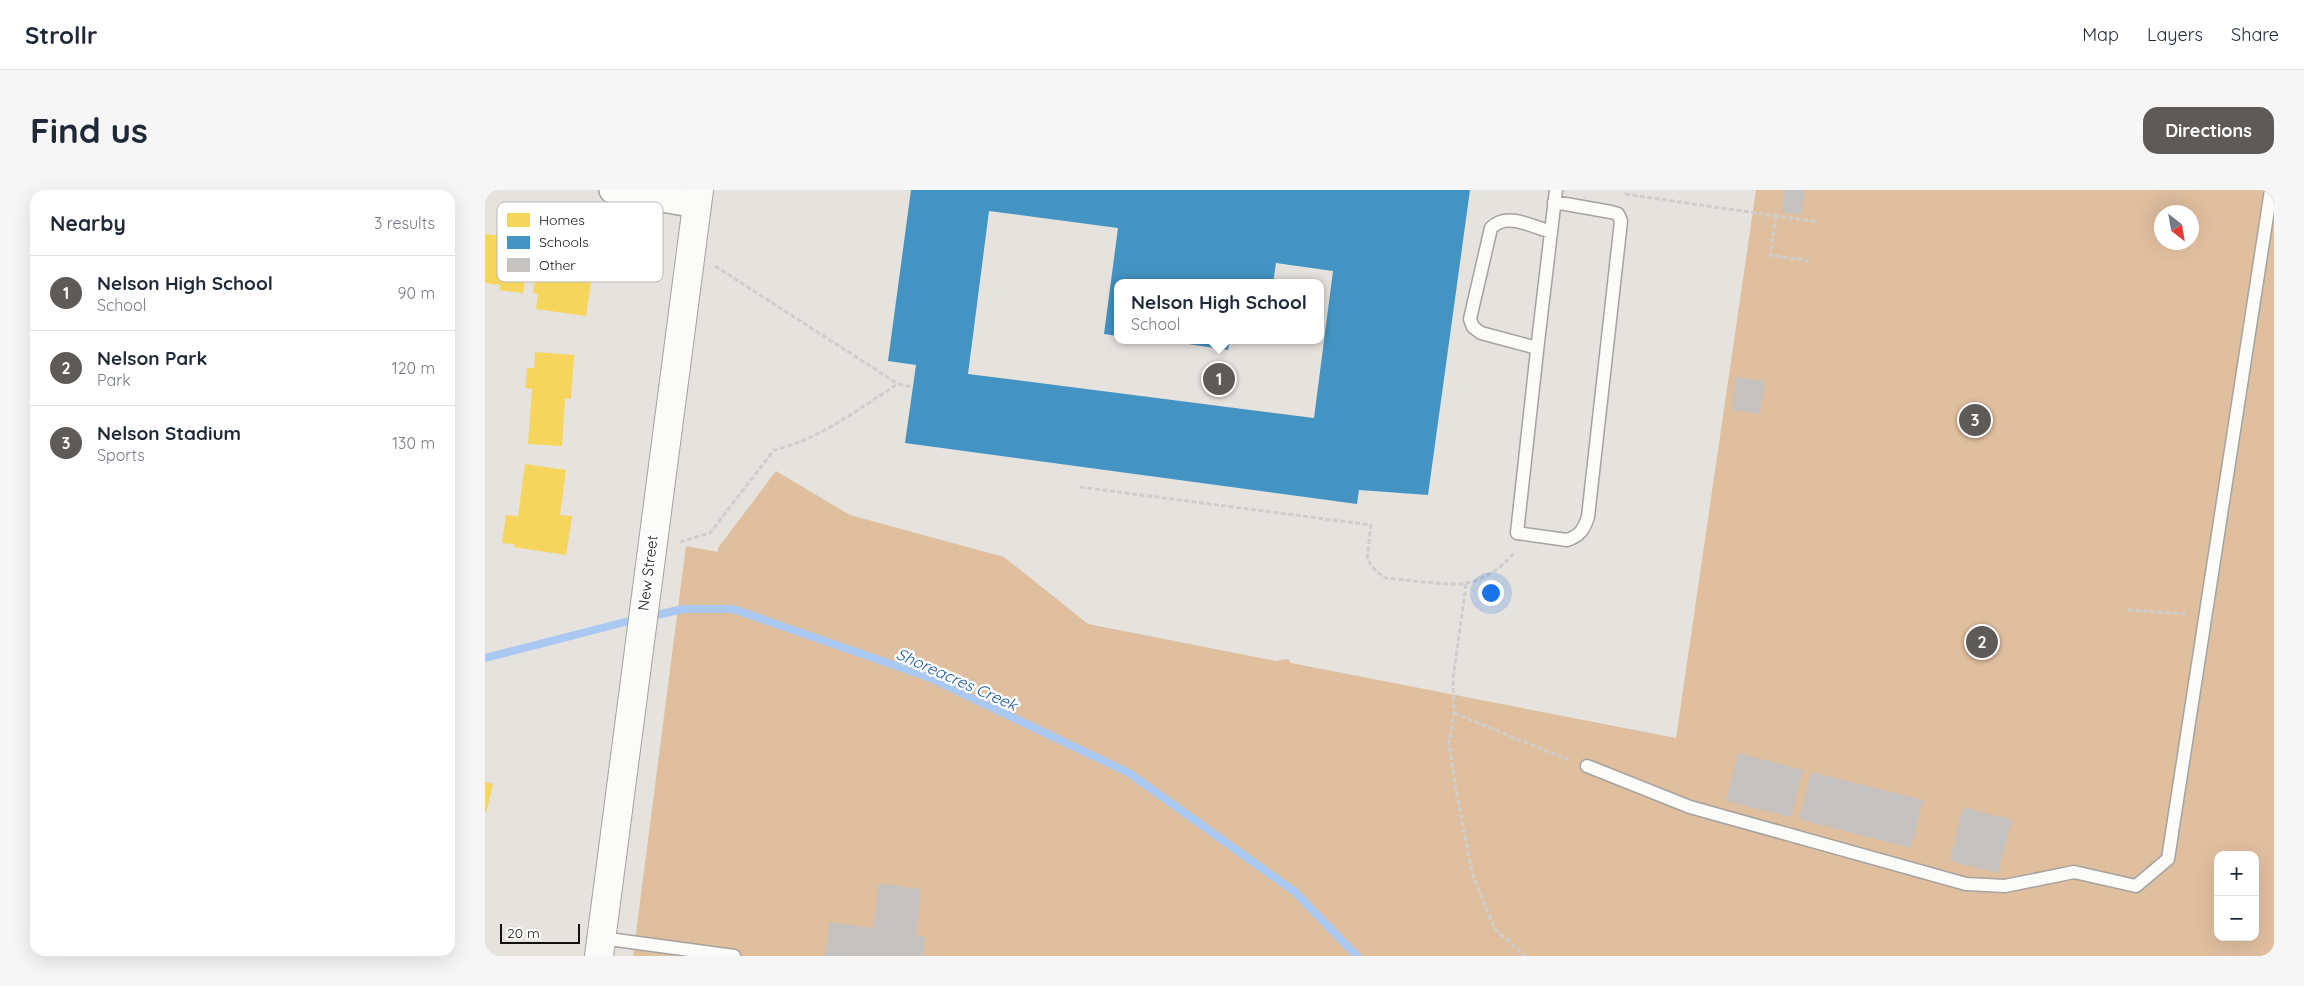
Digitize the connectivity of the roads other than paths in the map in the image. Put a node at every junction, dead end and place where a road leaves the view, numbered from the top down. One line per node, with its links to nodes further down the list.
1 (612, 190): 4 (street)
2 (2271, 190): 7 (lane)
3 (1555, 196): 5 (lane); 6 (lane)
4 (698, 198): 8 (main road, New Street)
5 (1551, 232): 6 (lane); 6 (lane)
6 (1537, 348)
7 (1587, 766)
8 (600, 947): 9 (lane)
9 (734, 956)

